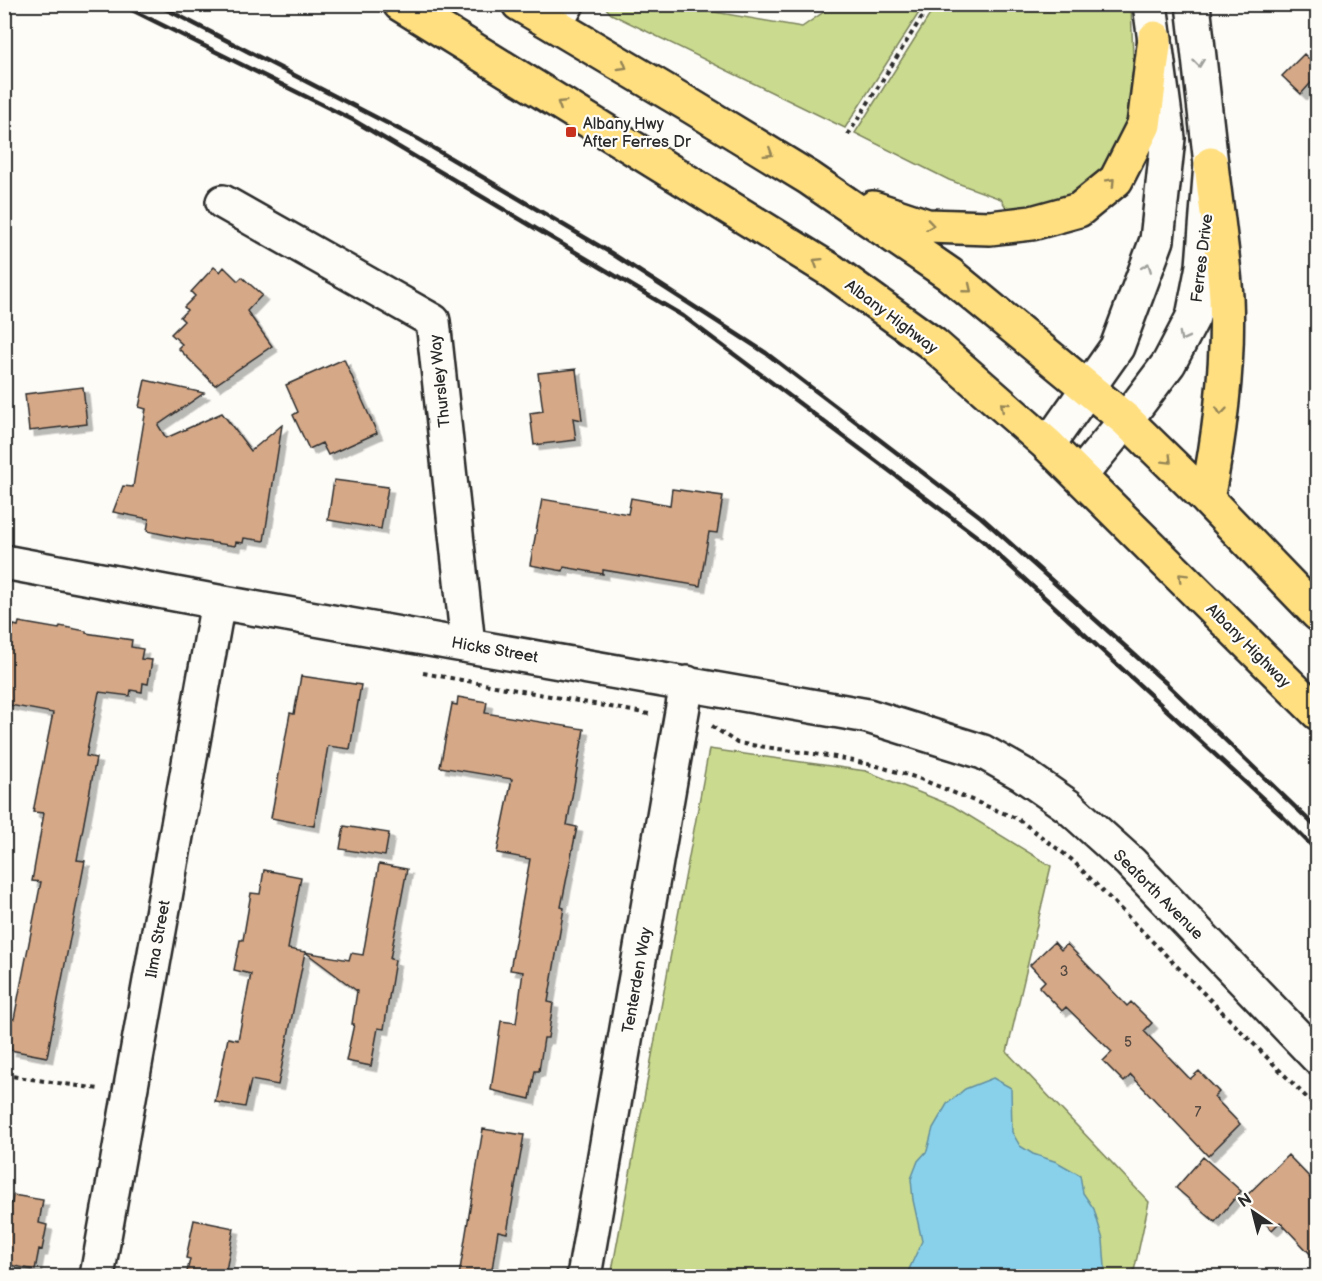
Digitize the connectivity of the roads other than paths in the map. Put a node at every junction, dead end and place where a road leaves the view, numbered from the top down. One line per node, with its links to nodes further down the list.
1 (400, 4): 12 (highway, Albany Highway, one-way to 1)
2 (519, 4): 5 (highway)
3 (1150, 4): 6 (street)
4 (1193, 4): 7 (street, Ferres Drive, one-way to 7)
5 (561, 15): 8 (highway, one-way to 8)
6 (1155, 38): 8 (highway, one-way to 6); 10 (street, one-way to 6)
7 (1211, 164): 11 (street, Ferres Drive, one-way to 11); 14 (highway, one-way to 14)
8 (834, 194): 10 (highway, one-way to 10)
9 (223, 202): 18 (street, Thursley Way)
10 (1089, 387): 11 (highway); 12 (street)
11 (1126, 420): 13 (street, Ferres Drive); 14 (highway, one-way to 14)
12 (1048, 445): 13 (highway, Albany Highway)
13 (1080, 476): 20 (highway, Albany Highway, one-way to 13)
14 (1207, 499): 17 (highway)
15 (4, 562): 16 (street, Hicks Street)
16 (218, 602): 18 (street, Hicks Street); 23 (street, Ilma Street)
17 (1317, 614)
18 (468, 645): 19 (street, Hicks Street)
19 (687, 683): 21 (street, Hicks Street); 24 (street, Tenterden Way)
20 (1317, 713)
21 (983, 752): 22 (street, Seaforth Avenue)
22 (1317, 1058)
23 (97, 1276)
24 (584, 1276)

